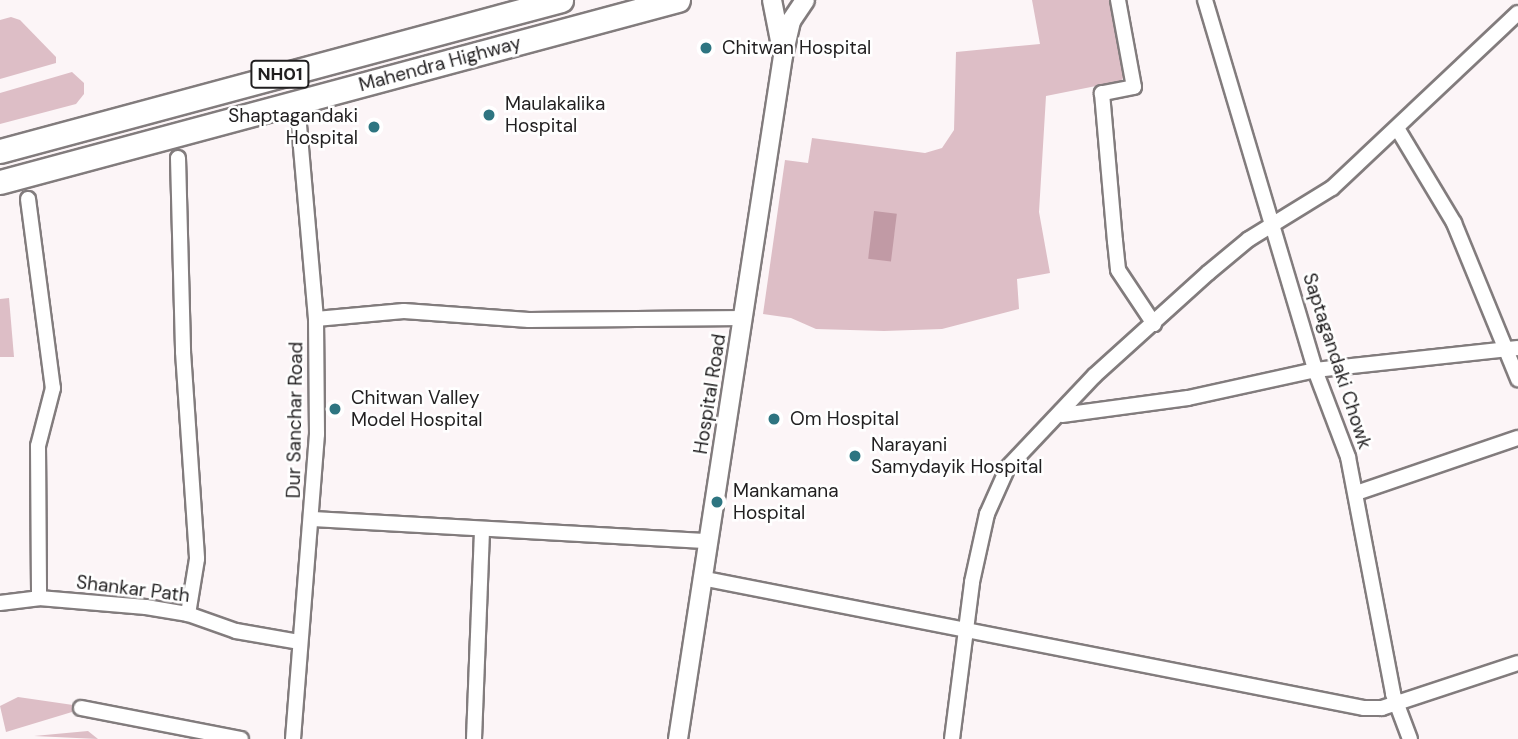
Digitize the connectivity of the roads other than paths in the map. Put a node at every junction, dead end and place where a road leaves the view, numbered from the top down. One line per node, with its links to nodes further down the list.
1 (561, 0): 12 (highway, Mahendra Highway / NH01)
2 (678, 0): 10 (highway, Mahendra Highway / NH01)
3 (772, 0): 9 (street, Hospital Road)
4 (805, 0): 9 (street, Hospital Road)
5 (1118, 0): 19 (street)
6 (1205, 0): 16 (street, Saptagandaki Chowk)
7 (1513, 0): 8 (street)
8 (1518, 12): 11 (street)
9 (783, 56): 17 (street, Hospital Road)
10 (298, 103): 14 (highway, Mahendra Highway / NH01); 18 (street, Dur Sanchar Road)
11 (1396, 128): 16 (street); 20 (street)
12 (0, 151)
13 (178, 158): 32 (street)
14 (0, 182)
15 (28, 199): 30 (street)
16 (1274, 225): 19 (street); 21 (street, Saptagandaki Chowk)
17 (744, 318): 18 (street); 28 (street, Hospital Road)
18 (316, 319): 26 (street, Dur Sanchar Road)
19 (1154, 324): 23 (street)
20 (1511, 350): 21 (street); 22 (street)
21 (1315, 370): 23 (street); 25 (street, Saptagandaki Chowk)
22 (1518, 379)
23 (1062, 415): 33 (street)
24 (1518, 438): 25 (street)
25 (1356, 493): 36 (street, Saptagandaki Chowk)
26 (311, 519): 27 (street); 34 (street, Dur Sanchar Road)
27 (482, 531): 28 (street); 40 (street)
28 (706, 541): 29 (street, Hospital Road)
29 (701, 578): 33 (street); 41 (street, Hospital Road)
30 (39, 598): 31 (street, Shankar Path); 32 (street, Shankar Path)
31 (0, 603)
32 (188, 614): 34 (street, Shankar Path)
33 (963, 627): 36 (street); 42 (street)
34 (300, 642): 39 (street, Dur Sanchar Road)
35 (1518, 663): 36 (street)
36 (1397, 702): 43 (street, Saptagandaki Chowk)
37 (81, 708): 38 (street)
38 (241, 739)
39 (293, 739)
40 (474, 739)
41 (678, 739)
42 (952, 739)
43 (1410, 739)

